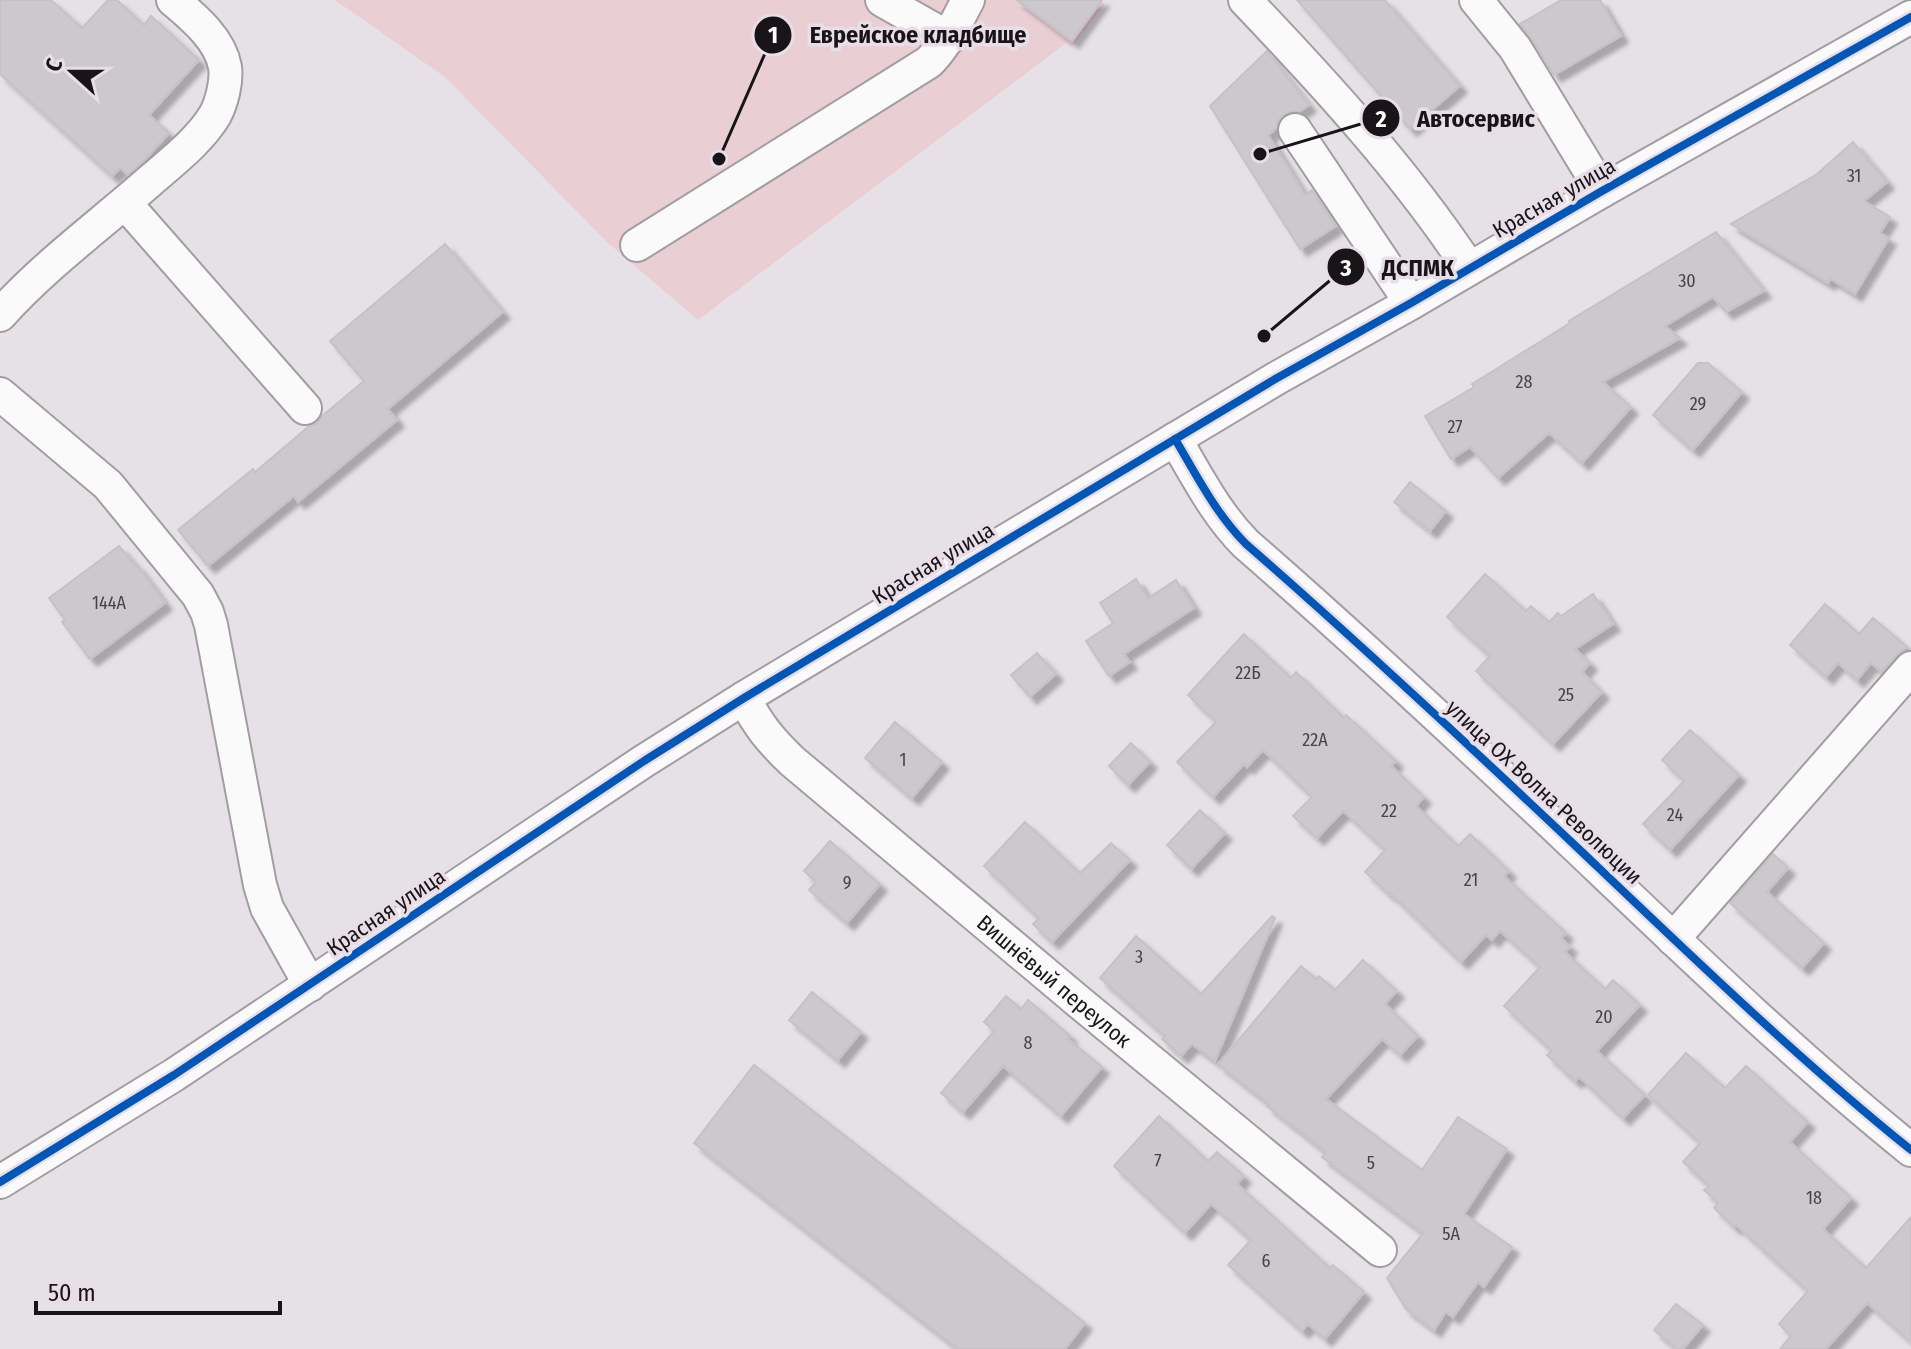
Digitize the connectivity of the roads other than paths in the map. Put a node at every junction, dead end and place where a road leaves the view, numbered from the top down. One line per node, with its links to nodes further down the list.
1 (173, 0): 10 (street)
2 (882, 0): 7 (street)
3 (968, 0): 7 (street)
4 (1245, 0): 12 (street)
5 (1476, 0): 9 (street)
6 (1911, 17): 9 (street, Красная улица)
7 (949, 38): 11 (street)
8 (1295, 130): 13 (street)
9 (1602, 191): 12 (street, Красная улица)
10 (125, 203): 14 (street); 16 (street)
11 (637, 245)
12 (1469, 268): 13 (street, Красная улица)
13 (1411, 303): 17 (street, Красная улица)
14 (0, 315)
15 (0, 394): 21 (street)
16 (305, 408)
17 (1175, 439): 19 (street, Красная улица); 20 (street, улица ОХ Волна Революции)
18 (1911, 668): 20 (street)
19 (744, 698): 21 (street, Красная улица); 24 (street, Вишнёвый переулок)
20 (1673, 939): 22 (street, улица ОХ Волна Революции)
21 (310, 985): 23 (street, Красная улица)
22 (1911, 1150)
23 (0, 1182)
24 (1380, 1250)

